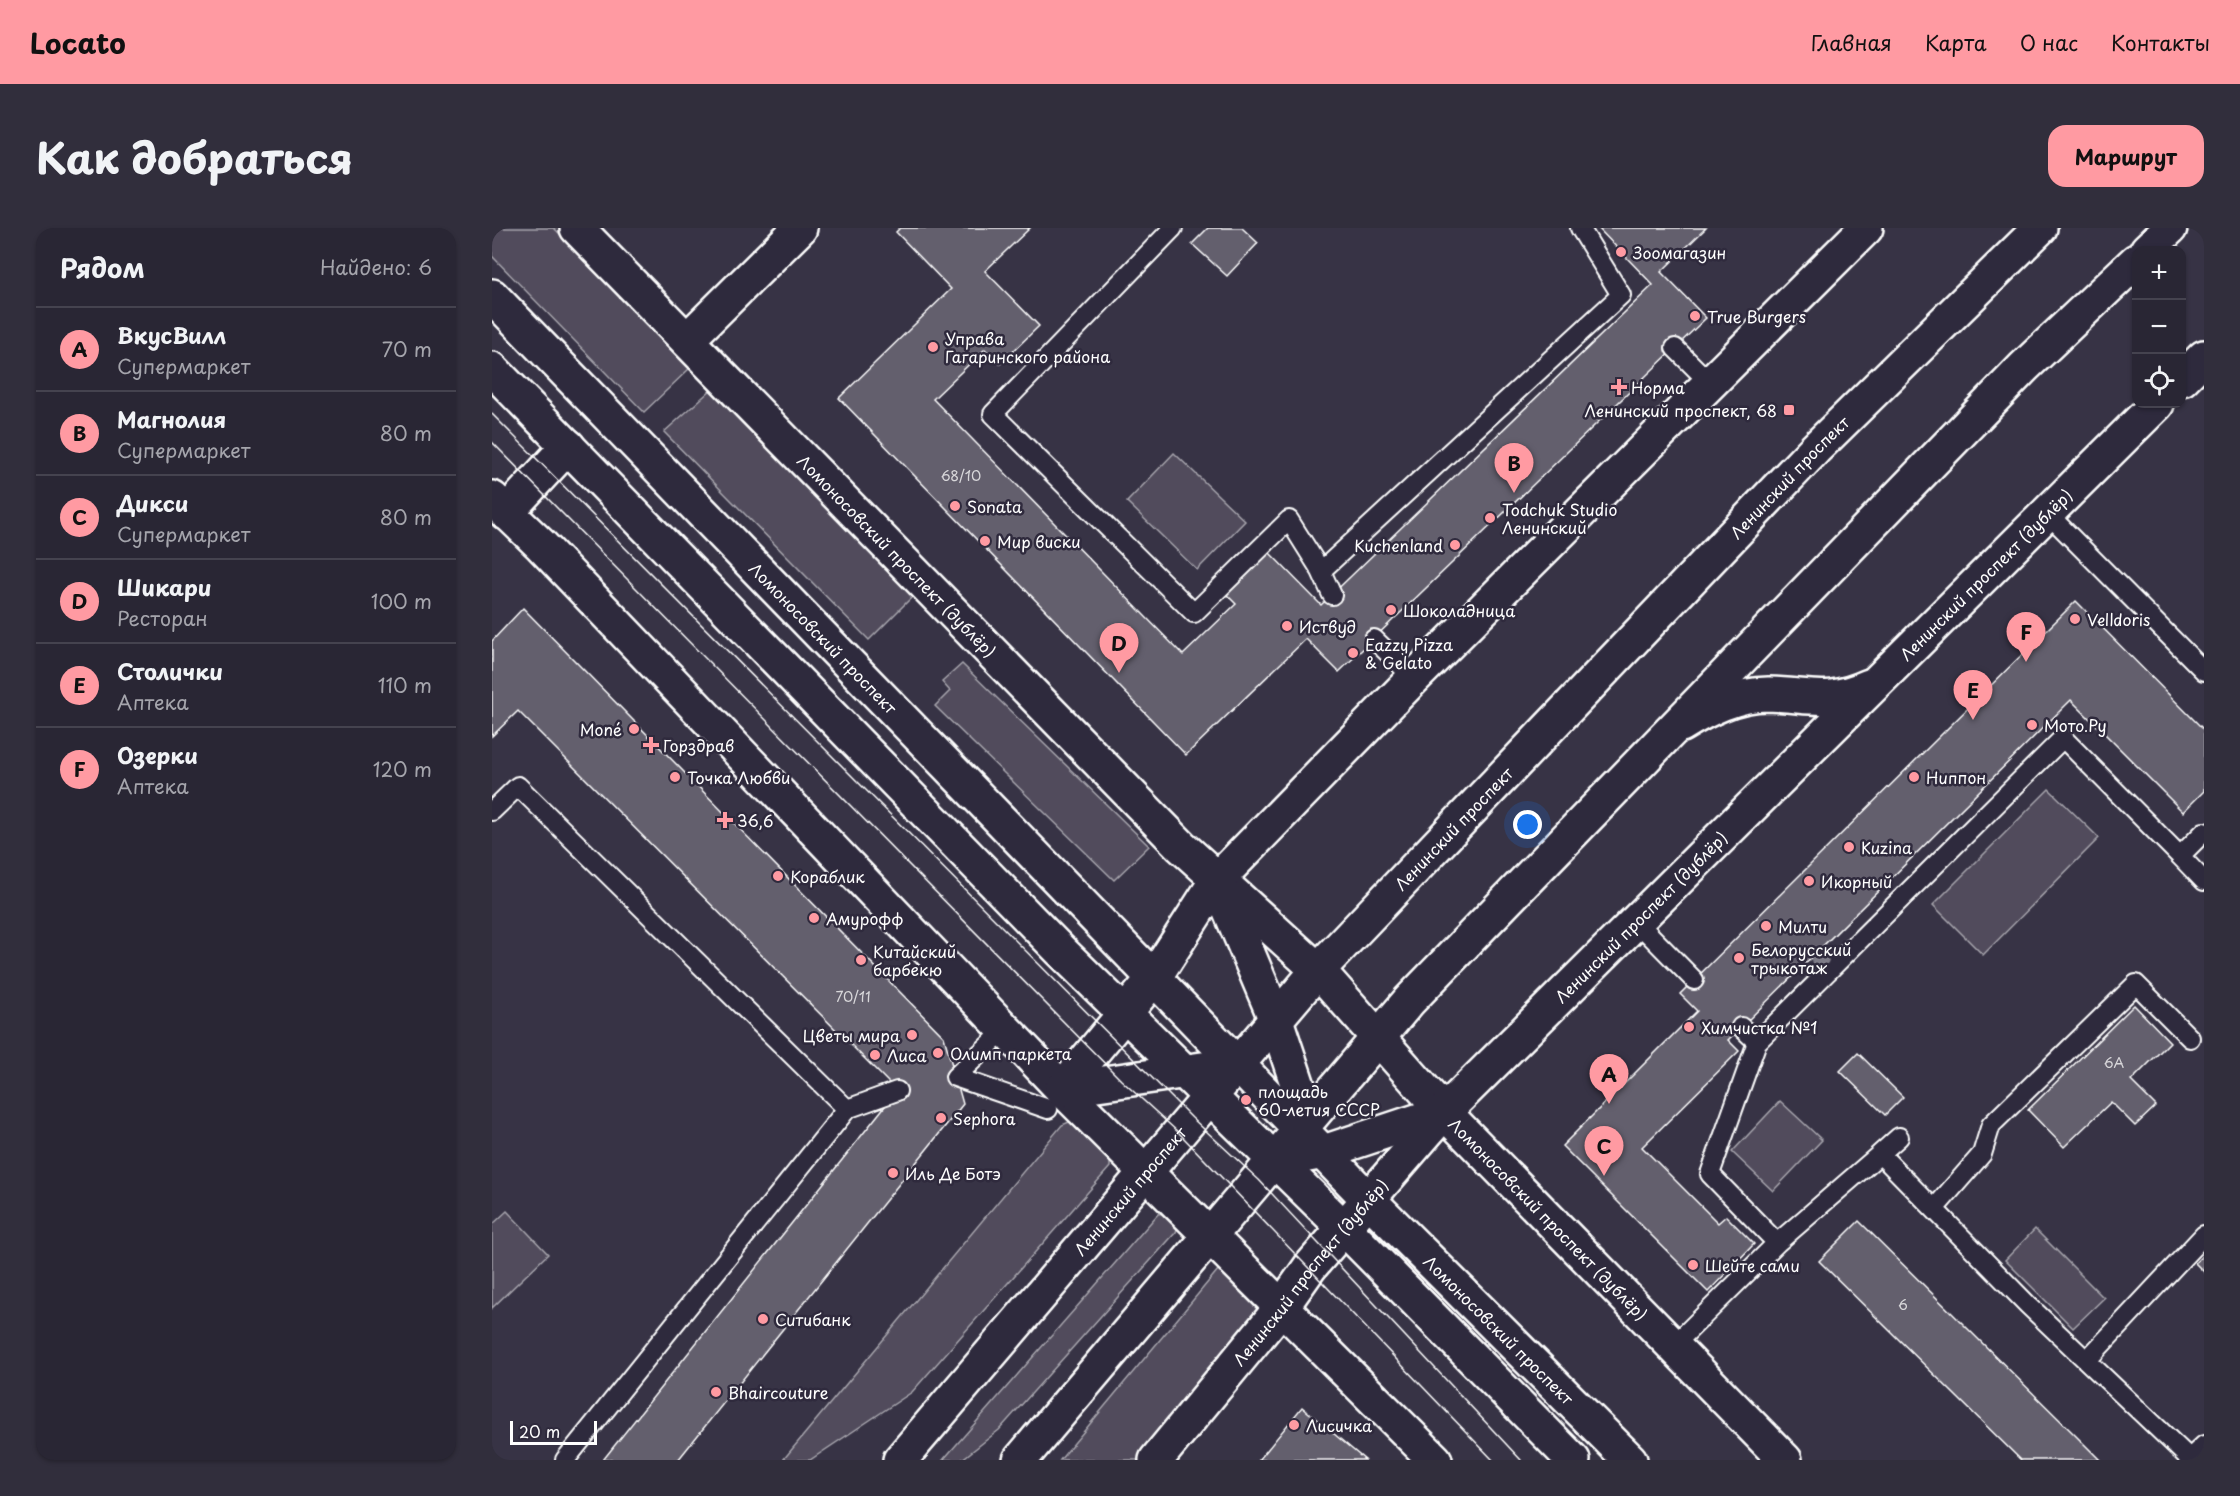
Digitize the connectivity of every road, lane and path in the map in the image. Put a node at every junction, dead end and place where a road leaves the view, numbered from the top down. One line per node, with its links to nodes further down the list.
1 (800, 228): 11 (street)
2 (1173, 228): 21 (lane)
3 (1580, 228): 21 (lane)
4 (1866, 228): 16 (street)
5 (2040, 228): 34 (street, Ленинский проспект)
6 (2170, 228): 8 (street)
7 (581, 229): 11 (street, Ломоносовский проспект (дублёр))
8 (2151, 246)
9 (2132, 265): 27 (street)
10 (492, 296): 35 (street, Ломоносовский проспект)
11 (688, 339): 31 (street, Ломоносовский проспект (дублёр))
12 (1674, 348): 16 (lane)
13 (2204, 357): 15 (street)
14 (492, 369): 18 (street)
15 (2186, 374)
16 (1709, 382): 25 (street)
17 (2153, 408): 20 (street, Ленинский проспект (дублёр))
18 (568, 446): 19 (street); 37 (street)
19 (497, 512): 40 (street)
20 (2047, 513): 24 (lane); 26 (street, Ленинский проспект (дублёр))
21 (1321, 571): 22 (lane)
22 (1332, 595)
23 (1374, 639): 25 (lane)
24 (2204, 671)
25 (1414, 678): 31 (street)
26 (1875, 683): 27 (street); 33 (street, Ленинский проспект (дублёр))
27 (1674, 729): 41 (street)
28 (492, 811): 49 (lane)
29 (2204, 832): 30 (lane)
30 (2180, 856): 32 (lane); 43 (lane)
31 (1217, 880): 34 (street); 35 (street); 38 (street)
32 (2204, 881)
33 (1636, 921): 36 (lane); 50 (street, Ленинский проспект (дублёр))
34 (1318, 970): 38 (street, Ленинский проспект); 41 (street, Ломоносовский проспект (дублёр))
35 (1154, 978): 37 (street); 44 (street)
36 (1694, 980)
37 (1125, 1014): 45 (street); 48 (street)
38 (1276, 1020): 44 (street, Ленинский проспект); 52 (street)
39 (1741, 1027): 43 (lane)
40 (1005, 1030): 48 (street); 48 (lane)
41 (1379, 1038): 50 (street, Ломоносовский проспект (дублёр)); 52 (street)
42 (2190, 1038): 57 (lane)
43 (1756, 1042): 61 (lane)
44 (1238, 1064): 45 (street); 47 (street, Ленинский проспект); 52 (street)
45 (1183, 1070): 47 (street); 48 (street)
46 (897, 1091): 49 (lane)
47 (1210, 1096): 54 (street); 55 (street, Ленинский проспект)
48 (1055, 1099): 55 (street)
49 (847, 1109): 67 (lane)
50 (1444, 1112): 52 (street); 56 (street, Ленинский проспект (дублёр)); 63 (street, Ломоносовский проспект (дублёр))
51 (1899, 1137): 53 (lane)
52 (1313, 1141): 54 (street); 56 (street)
53 (1880, 1154): 57 (lane); 61 (lane)
54 (1276, 1161): 58 (street); 60 (street)
55 (1146, 1173): 60 (street); 68 (street, Ленинский проспект)
56 (1369, 1200): 58 (street, Ленинский проспект (дублёр)); 73 (street, Ломоносовский проспект)
57 (1935, 1209): 64 (lane)
58 (1345, 1228): 62 (street, Ленинский проспект (дублёр)); 72 (street)
59 (2204, 1234): 64 (lane)
60 (1210, 1236): 62 (street); 69 (street)
61 (1777, 1244): 63 (lane)
62 (1281, 1308): 70 (street, Ленинский проспект (дублёр)); 71 (street)
63 (1673, 1346): 74 (street, Ломоносовский проспект (дублёр))
64 (2087, 1360): 66 (lane)
65 (2204, 1445): 66 (lane)
66 (2188, 1459)
67 (565, 1460)
68 (900, 1460)
69 (1020, 1460)
70 (1156, 1460)
71 (1435, 1460)
72 (1573, 1460)
73 (1629, 1460)
74 (1785, 1460)

